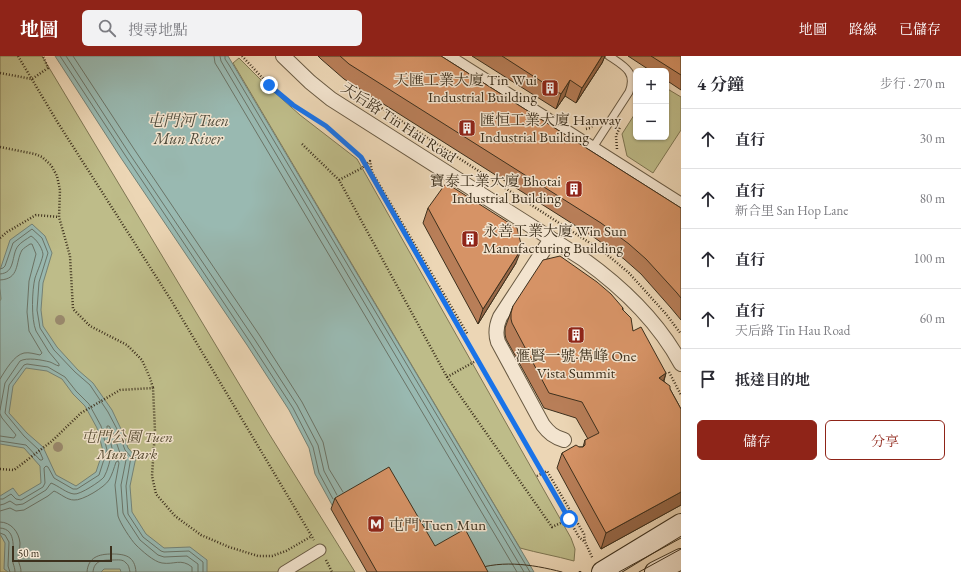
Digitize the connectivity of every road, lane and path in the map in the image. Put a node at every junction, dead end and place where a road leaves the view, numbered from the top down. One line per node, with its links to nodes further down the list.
1 (18, 56): 8 (path)
2 (43, 56): 8 (path)
3 (242, 56): 15 (path)
4 (283, 56): 20 (street, 天后路 Tin Hau Road)
5 (446, 56): 13 (street)
6 (609, 56): 13 (lane)
7 (0, 72): 8 (path)
8 (32, 79): 37 (path)
9 (369, 100): 21 (path)
10 (620, 126): 14 (path)
11 (302, 144): 16 (path)
12 (0, 147): 18 (path)
13 (592, 149): 17 (street)
14 (618, 153)
15 (365, 165): 16 (path); 22 (path); 24 (path)
16 (339, 180): 27 (path)
17 (681, 205)
18 (59, 217): 19 (path); 28 (path)
19 (0, 238)
20 (551, 238): 25 (street, 天后路 Tin Hau Road); 30 (street)
21 (681, 334)
22 (468, 335)
23 (481, 358): 24 (path)
24 (477, 360): 27 (path); 32 (path)
25 (681, 364)
26 (666, 366): 29 (path)
27 (447, 377): 35 (path)
28 (153, 388): 31 (path); 37 (path)
29 (681, 395)
30 (565, 443)
31 (0, 469)
32 (543, 473): 33 (path); 34 (path); 35 (path)
33 (537, 476)
34 (574, 517): 35 (path); 38 (path)
35 (569, 519): 38 (path)
36 (681, 524): 41 (main road)
37 (312, 536): 39 (path)
38 (585, 542): 41 (path)
39 (320, 550): 42 (street); 43 (path)
40 (681, 559): 44 (main road)
41 (598, 567)
42 (284, 572)
43 (332, 572)
44 (655, 572)

